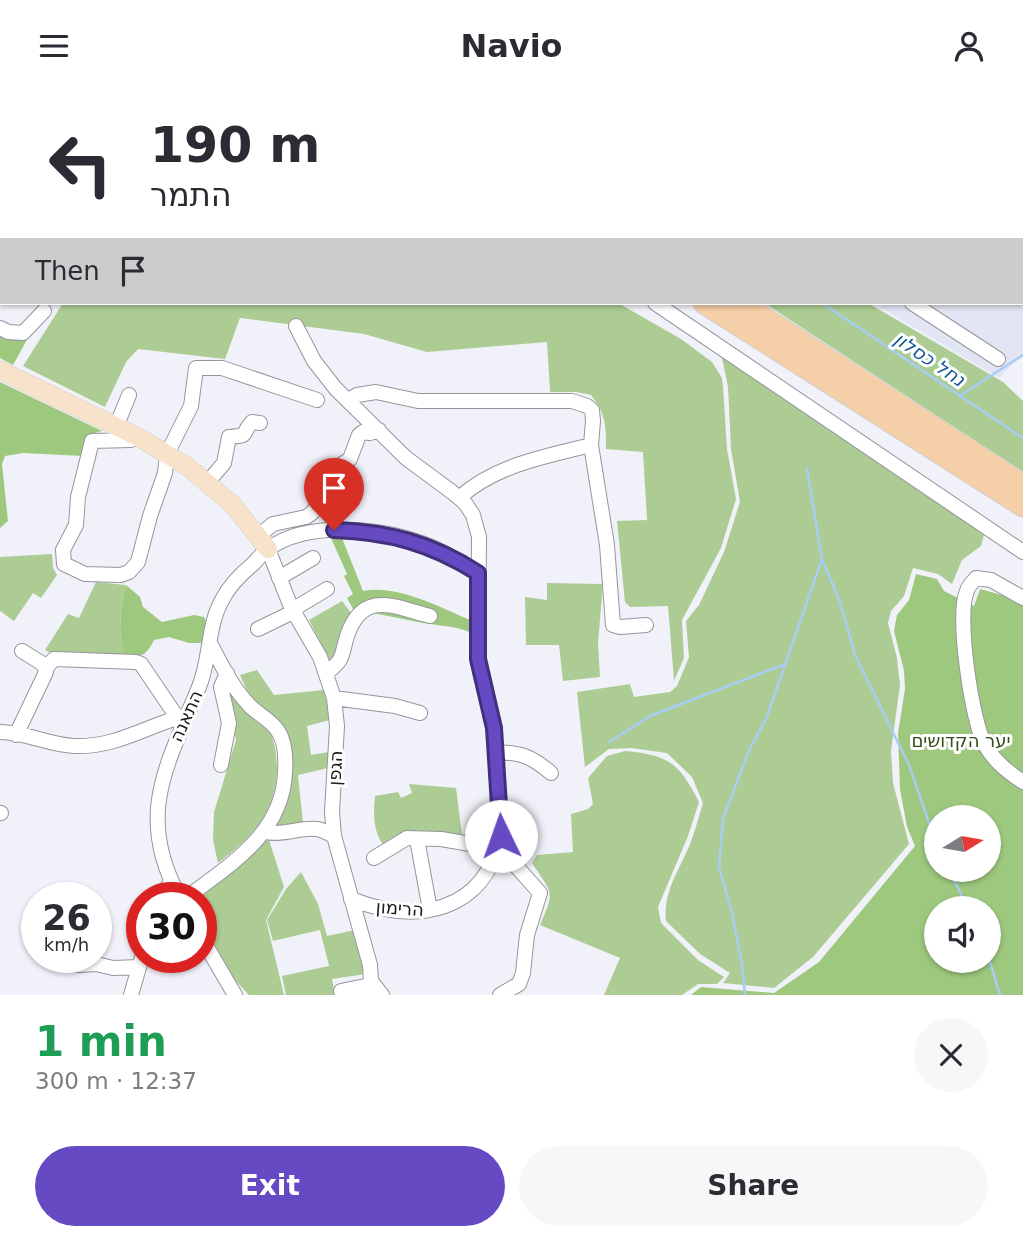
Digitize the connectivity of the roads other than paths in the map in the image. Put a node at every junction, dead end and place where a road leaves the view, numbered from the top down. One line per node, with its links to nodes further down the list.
1 (658, 305): 26 (street)
2 (707, 305): 13 (highway)
3 (744, 305): 21 (highway)
4 (915, 305): 8 (street)
5 (44, 311): 7 (street)
6 (296, 327): 12 (street, הרימון)
7 (0, 328)
8 (999, 359)
9 (0, 370): 15 (main road)
10 (130, 395): 15 (street)
11 (317, 400): 19 (street)
12 (348, 400): 16 (street, הרימון); 18 (street)
13 (884, 418): 23 (highway); 24 (highway)
14 (260, 423): 20 (street)
15 (116, 427): 17 (main road)
16 (379, 430): 22 (street, הרימון); 25 (street)
17 (138, 437): 19 (main road); 19 (street)
18 (591, 445): 22 (street); 34 (street)
19 (167, 454): 20 (main road)
20 (207, 483): 25 (main road)
21 (1023, 485)
22 (459, 498): 28 (street, הרימון)
23 (1023, 506)
24 (1023, 519)
25 (263, 542): 28 (street); 29 (street, הגפן); 36 (street, התאנה)
26 (1023, 552)
27 (313, 558): 29 (street)
28 (478, 573): 45 (street, הרימון)
29 (279, 577): 32 (street, הגפן)
30 (327, 589): 32 (street)
31 (1023, 598): 48 (street)
32 (293, 611): 35 (street); 40 (street, הגפן)
33 (430, 616): 40 (street)
34 (646, 625)
35 (258, 629)
36 (210, 643): 39 (street); 43 (street, התאנה)
37 (22, 651): 38 (street)
38 (46, 668): 43 (street); 44 (street)
39 (227, 673): 46 (street); 49 (street)
40 (326, 673): 41 (street, הגפן)
41 (334, 698): 42 (street); 50 (street, הגפן)
42 (420, 713)
43 (182, 716): 44 (street); 55 (street, התאנה)
44 (7, 733)
45 (496, 752): 47 (street); 53 (street, הרימון)
46 (221, 765)
47 (551, 773)
48 (1023, 782)
49 (265, 832): 50 (street); 56 (street)
50 (334, 836): 57 (street, הגפן)
51 (417, 839): 52 (street); 54 (street); 58 (street)
52 (476, 845)
53 (499, 847): 58 (street, הרימון); 66 (street)
54 (374, 858)
55 (171, 881)
56 (207, 882)
57 (351, 899): 58 (street, הרימון); 61 (street, הגפן)
58 (430, 910)
59 (217, 964): 64 (street)
60 (138, 973): 63 (street)
61 (369, 987): 62 (street); 65 (street)
62 (341, 991)
63 (131, 995)
64 (235, 995)
65 (382, 995)
66 (500, 995)

